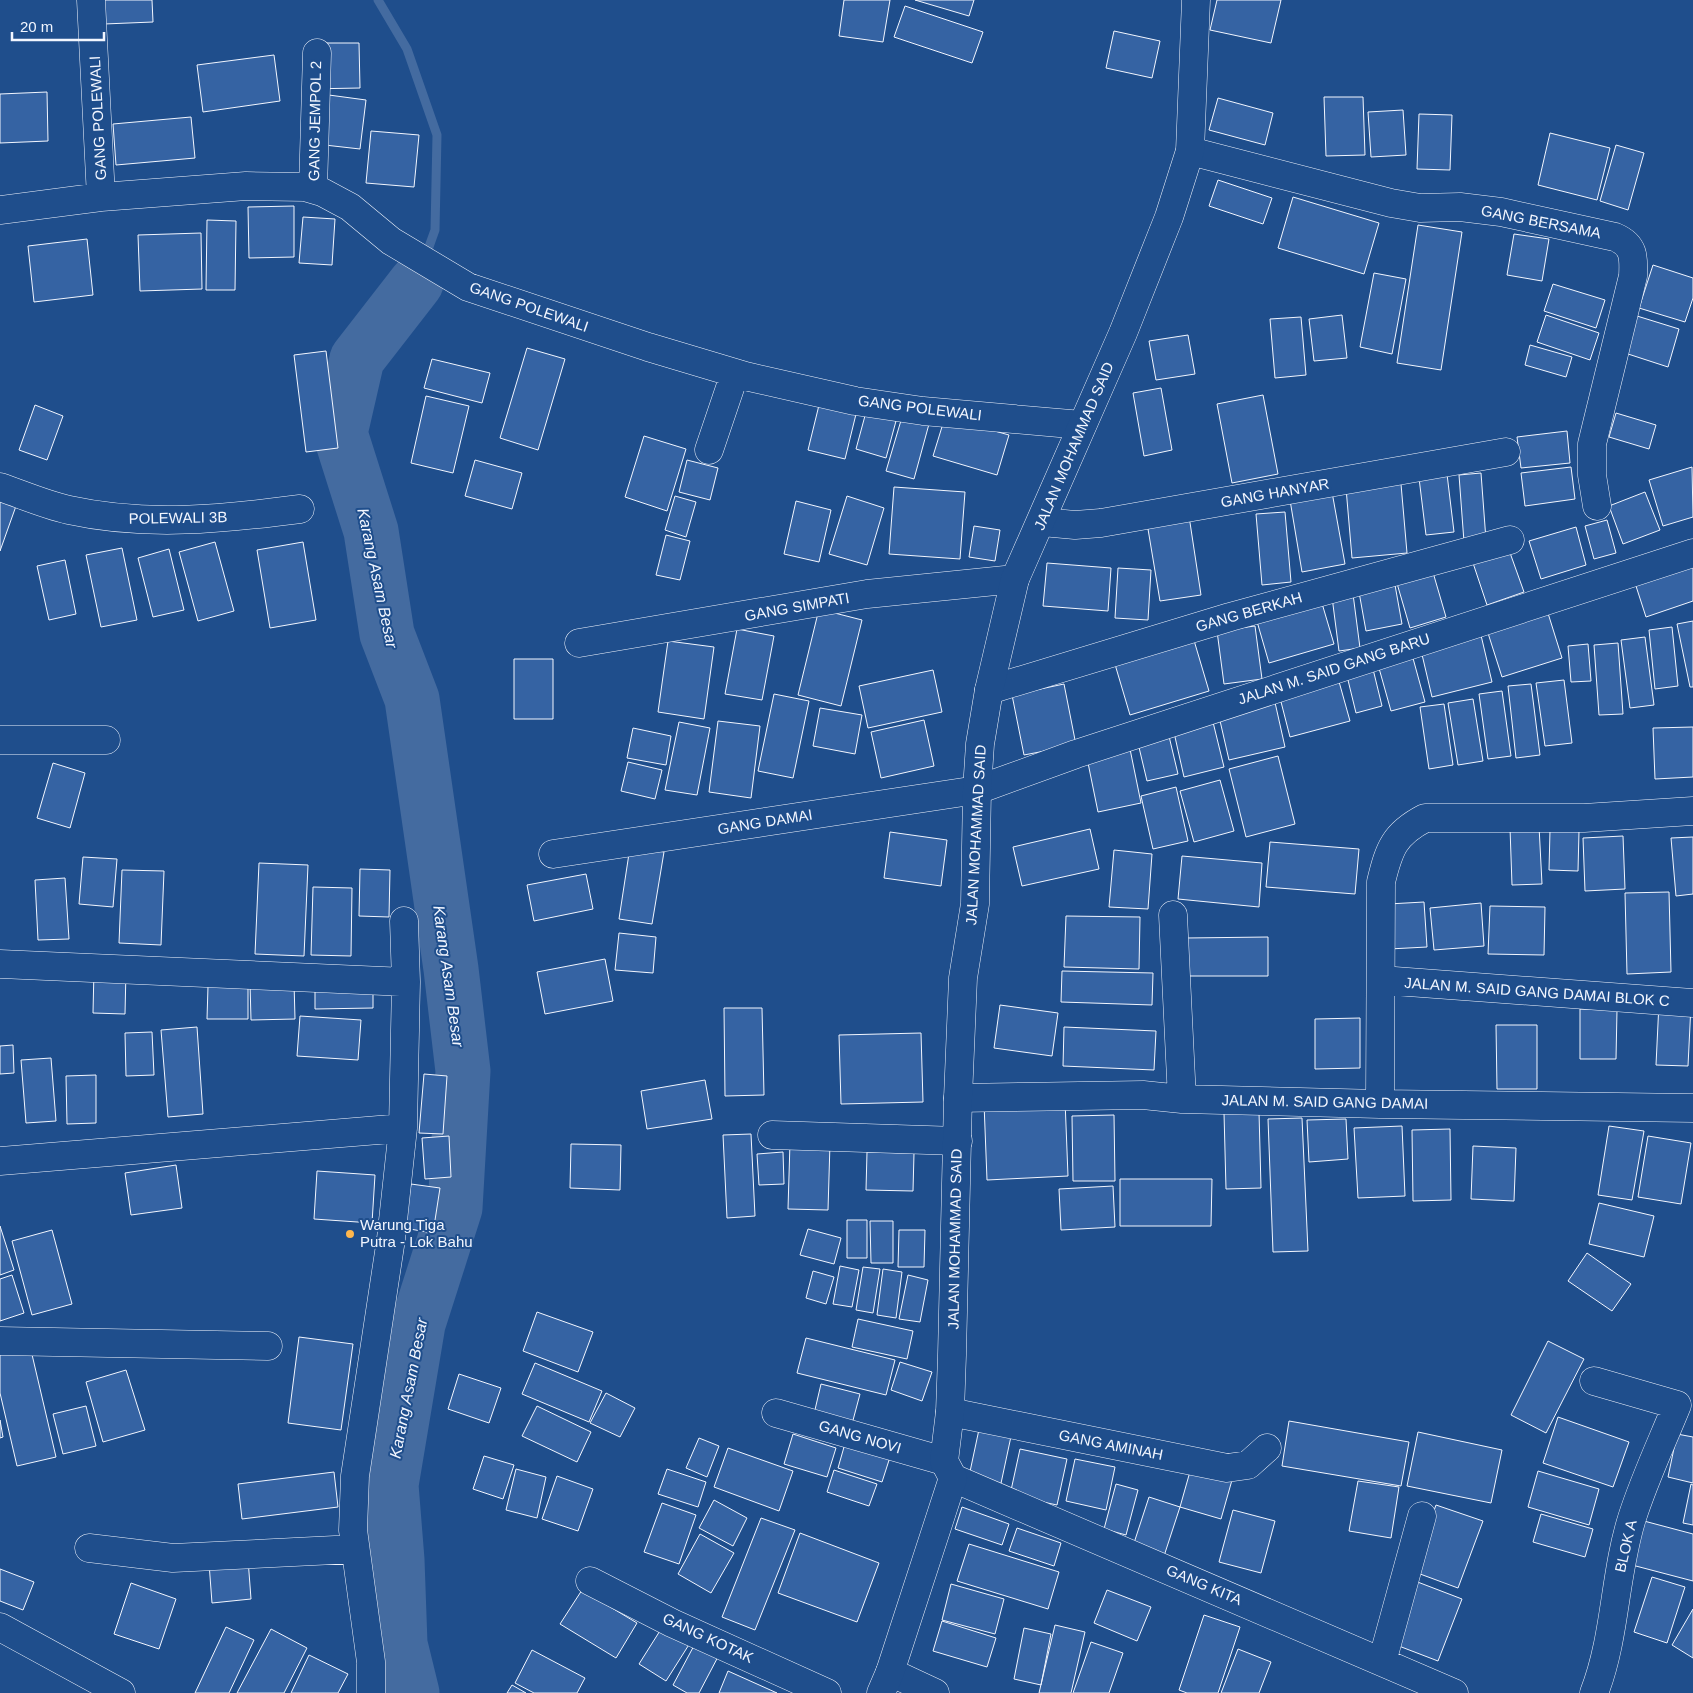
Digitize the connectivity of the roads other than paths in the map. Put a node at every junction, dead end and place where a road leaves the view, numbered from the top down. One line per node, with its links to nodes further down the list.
1 (91, 0): 6 (street, GANG POLEWALI)
2 (1196, 0): 4 (street, JALAN MOHAMMAD SAID)
3 (317, 53): 5 (street, GANG JEMPOL 2)
4 (1190, 152): 9 (street, JALAN MOHAMMAD SAID); 13 (street, GANG BERSAMA)
5 (313, 190): 6 (street, GANG POLEWALI); 8 (street, GANG POLEWALI)
6 (101, 198): 7 (street)
7 (0, 210)
8 (735, 373): 9 (street, GANG POLEWALI); 10 (street)
9 (1082, 425): 15 (street, JALAN MOHAMMAD SAID)
10 (709, 450)
11 (1506, 452): 15 (street, GANG HANYAR)
12 (0, 487): 14 (street, POLEWALI 3B)
13 (1597, 506)
14 (300, 509)
15 (1042, 522): 18 (street, JALAN MOHAMMAD SAID)
16 (1510, 540): 20 (street, GANG BERKAH)
17 (1693, 553): 23 (street, JALAN M. SAID GANG BARU)
18 (1015, 579): 19 (street, GANG SIMPATI); 20 (street, JALAN MOHAMMAD SAID)
19 (580, 643)
20 (989, 690): 23 (street, JALAN MOHAMMAD SAID)
21 (0, 740): 22 (street)
22 (106, 740)
23 (977, 790): 25 (street, GANG DAMAI); 32 (street, JALAN MOHAMMAD SAID)
24 (1693, 811): 29 (street)
25 (553, 854)
26 (1173, 915): 33 (street)
27 (404, 921): 30 (street)
28 (0, 964): 30 (street)
29 (1381, 980): 31 (street, JALAN M. SAID GANG DAMAI BLOK C); 34 (street)
30 (406, 982): 36 (street)
31 (1693, 1003)
32 (958, 1098): 33 (street, JALAN M. SAID GANG DAMAI); 38 (street, JALAN MOHAMMAD SAID)
33 (1182, 1099): 34 (street, JALAN M. SAID GANG DAMAI)
34 (1380, 1104): 35 (street, JALAN M. SAID GANG DAMAI)
35 (1693, 1108)
36 (403, 1128): 39 (street); 49 (street)
37 (772, 1135): 38 (street)
38 (958, 1142): 43 (street, JALAN MOHAMMAD SAID)
39 (0, 1161)
40 (0, 1341): 41 (street)
41 (268, 1346)
42 (1594, 1381): 59 (street, BLOK A)
43 (950, 1412): 45 (street, GANG AMINAH); 46 (street, JALAN MOHAMMAD SAID)
44 (776, 1414): 46 (street, GANG NOVI)
45 (1267, 1448)
46 (949, 1470): 52 (street, GANG KITA); 53 (street, JALAN MOHAMMAD SAID)
47 (1422, 1516): 52 (street)
48 (89, 1548): 49 (street)
49 (355, 1549): 55 (street)
50 (590, 1581): 56 (street, GANG KOTAK)
51 (0, 1626): 54 (street)
52 (1382, 1662): 58 (street, GANG KITA)
53 (885, 1683): 57 (street)
54 (121, 1693)
55 (371, 1693)
56 (827, 1693)
57 (935, 1693)
58 (1454, 1693)
59 (1594, 1693)

